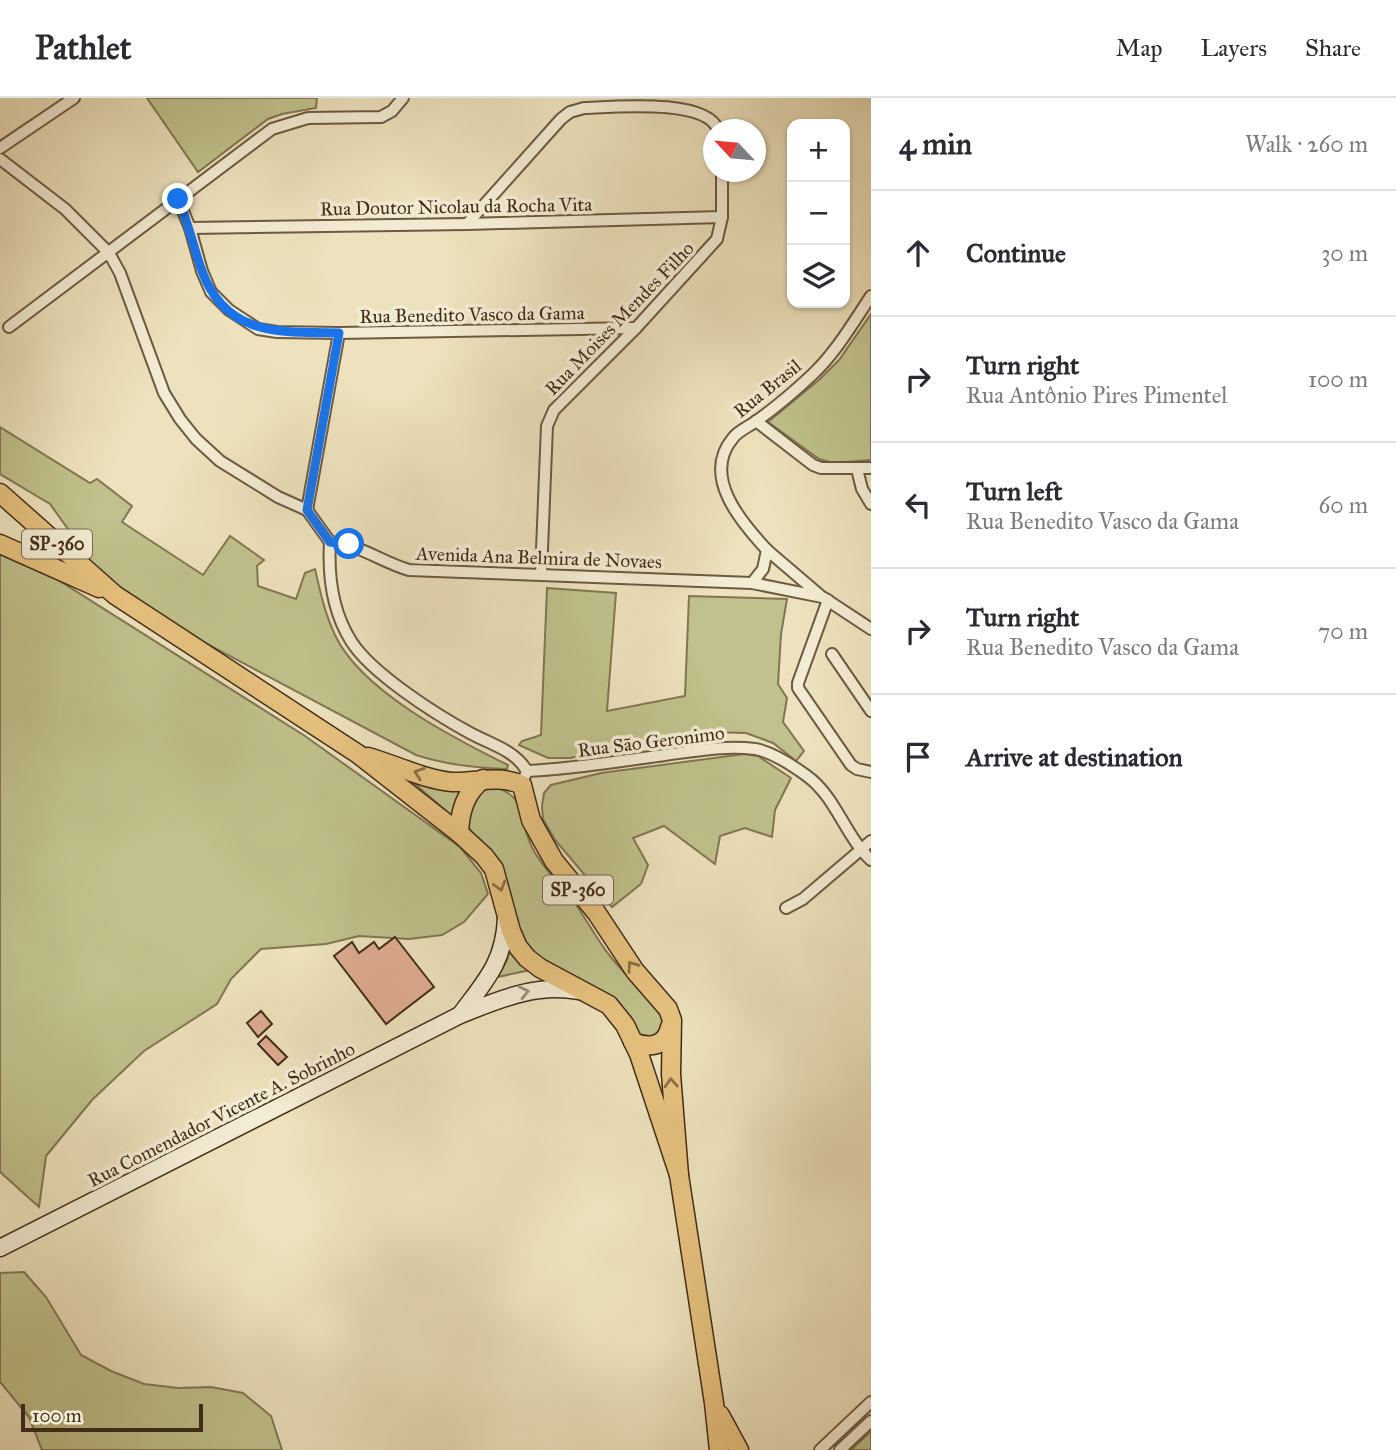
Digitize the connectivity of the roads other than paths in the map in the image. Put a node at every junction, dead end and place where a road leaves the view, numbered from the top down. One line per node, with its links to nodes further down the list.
1 (74, 98): 4 (street)
2 (403, 98): 7 (street)
3 (710, 119): 9 (street)
4 (0, 148)
5 (0, 159): 11 (street)
6 (722, 182): 8 (street, Rua Moises Mendes Filho)
7 (178, 199): 10 (street, Rua Benedito Vasco da Gama); 11 (street)
8 (722, 217): 9 (street, Rua Doutor Nicolau da Rocha Vita); 14 (street, Rua Moises Mendes Filho)
9 (467, 224): 10 (street, Rua Doutor Nicolau da Rocha Vita)
10 (190, 228): 15 (street, Rua Benedito Vasco da Gama)
11 (109, 253): 13 (street); 21 (street)
12 (871, 296): 16 (street, Rua Brasil)
13 (9, 327)
14 (636, 328): 15 (street, Rua Benedito Vasco da Gama); 25 (street, Rua Moises Mendes Filho)
15 (339, 333): 21 (street)
16 (756, 422): 18 (street); 24 (street, Rua Brasil)
17 (871, 468): 18 (street)
18 (857, 469): 20 (street)
19 (0, 492): 27 (main road, SP-360)
20 (871, 504)
21 (307, 510): 22 (street)
22 (330, 542): 25 (street, Avenida Ana Belmira de Novaes); 34 (street)
23 (0, 544): 27 (main road, SP-360)
24 (767, 550): 26 (street); 28 (street, Rua Brasil)
25 (541, 574): 26 (street, Avenida Ana Belmira de Novaes)
26 (752, 583): 28 (street, Avenida Ana Belmira de Novaes)
27 (115, 595): 32 (main road, SP-360)
28 (825, 598): 29 (street, Rua Brasil); 33 (street)
29 (871, 629)
30 (832, 654): 31 (street)
31 (871, 711)
32 (358, 754): 35 (main road, SP-360, one-way to 32); 36 (main road, SP-360)
33 (871, 772)
34 (524, 778): 35 (main road, SP-360); 38 (street, Rua São Geronimo); 44 (main road, SP-360, one-way to 34)
35 (482, 779): 36 (main road)
36 (459, 832): 41 (main road, SP-360, one-way to 41)
37 (871, 841): 38 (street)
38 (860, 850): 39 (street, Rua São Geronimo); 40 (street)
39 (871, 860)
40 (786, 908)
41 (506, 912): 42 (main road, SP-360); 43 (street)
42 (591, 993): 43 (street, Rua Comendador Vicente A. Sobrinho, one-way to 42); 45 (main road, SP-360)
43 (460, 1015): 47 (street, Rua Comendador Vicente A. Sobrinho)
44 (672, 1020): 45 (main road); 46 (main road, SP-360, one-way to 44)
45 (633, 1042): 46 (main road, SP-360)
46 (679, 1175): 49 (main road, SP-360)
47 (0, 1248)
48 (871, 1402): 53 (street)
49 (714, 1403): 51 (main road, SP-360); 52 (main road, SP-360)
50 (871, 1421): 54 (street)
51 (719, 1450)
52 (739, 1450)
53 (820, 1450)
54 (840, 1450)

